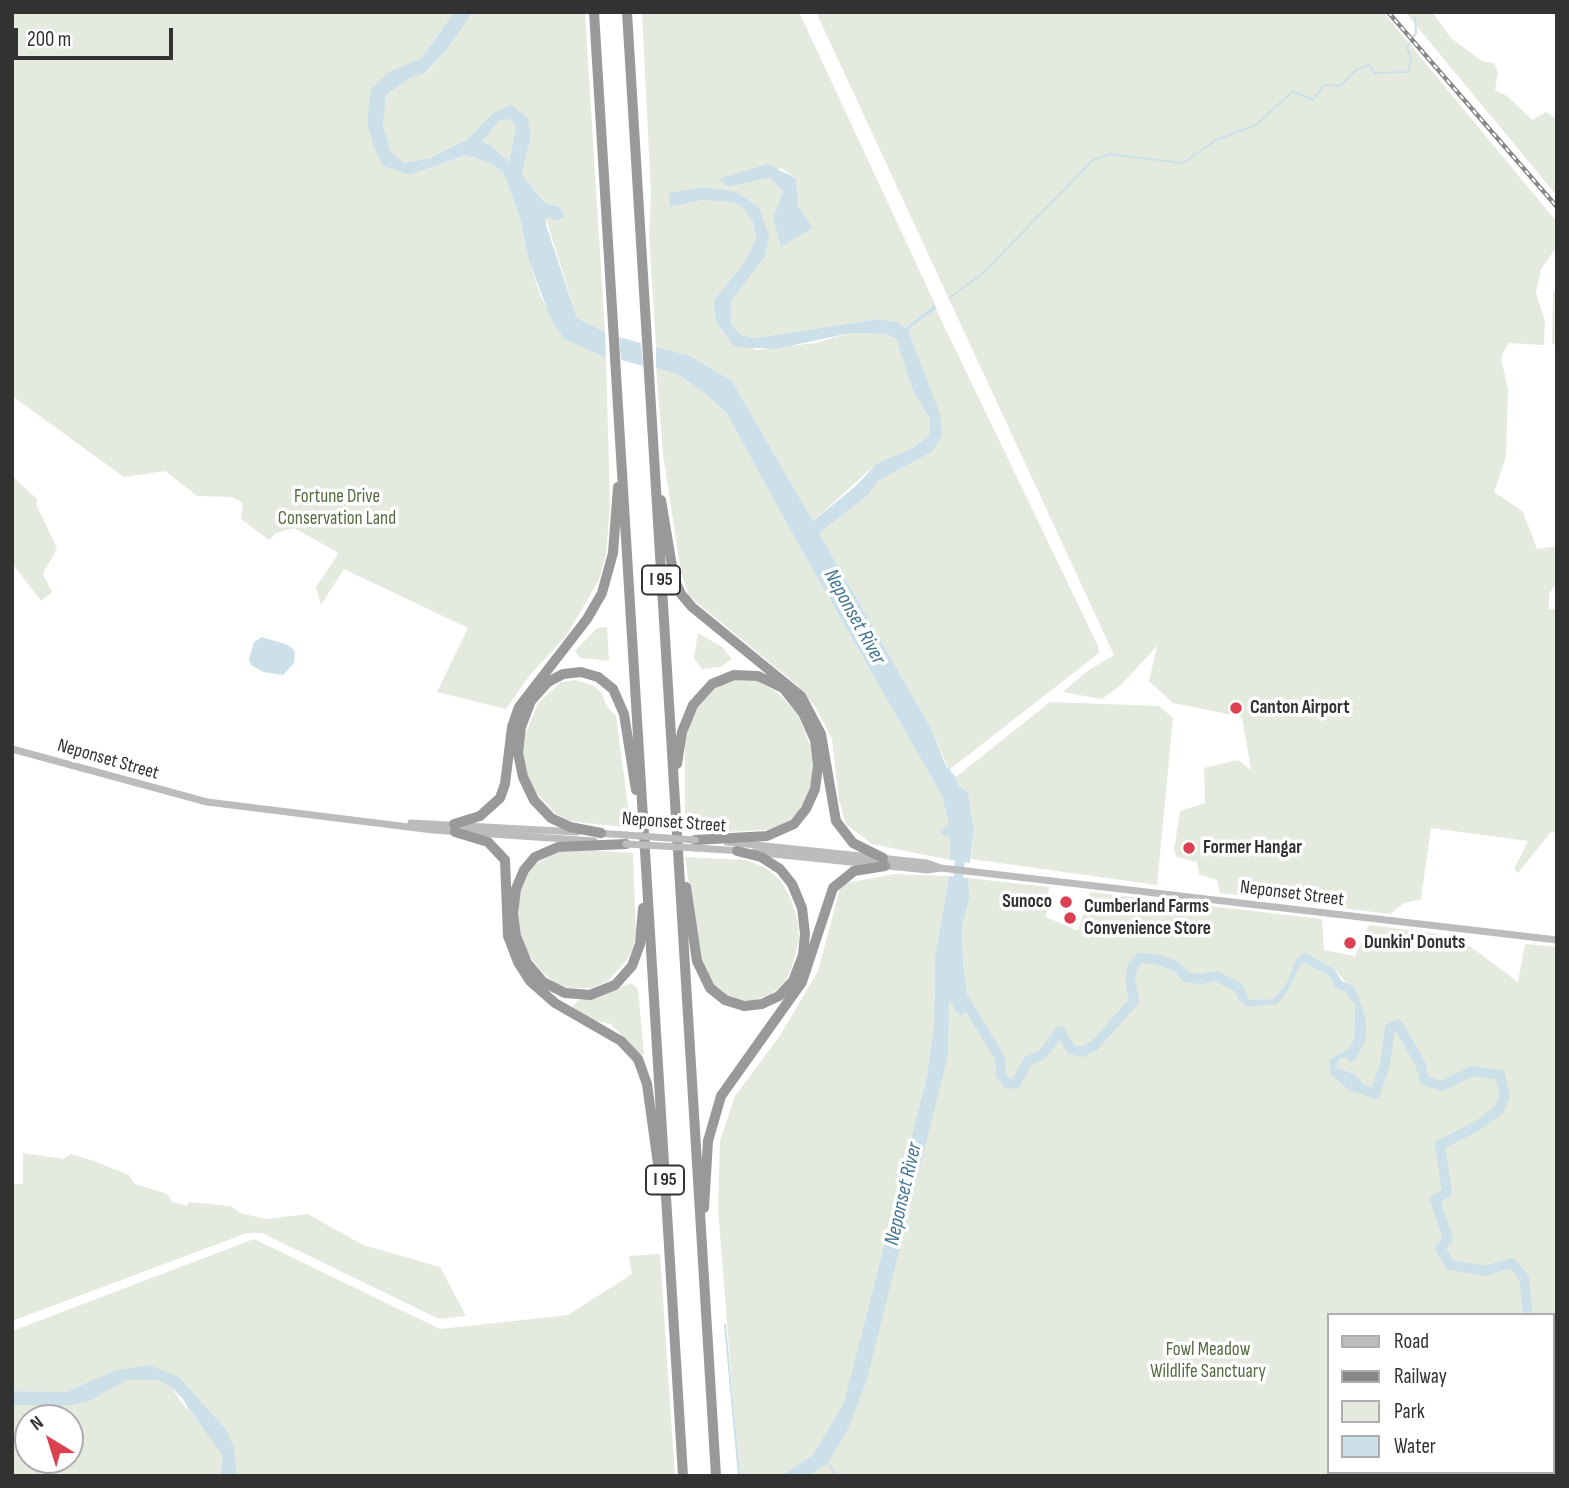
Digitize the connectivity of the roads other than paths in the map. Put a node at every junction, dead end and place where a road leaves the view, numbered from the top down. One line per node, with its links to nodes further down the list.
1 (594, 12): 3 (highway, I 95)
2 (626, 12): 4 (highway, I 95)
3 (621, 466): 7 (highway, I 95); 8 (highway)
4 (655, 473): 6 (highway, I 95); 14 (highway)
5 (12, 749): 8 (main road, Neponset Street)
6 (674, 785): 11 (highway); 12 (highway, I 95)
7 (643, 816): 9 (highway); 15 (highway, I 95)
8 (454, 828): 9 (main road, Neponset Street); 10 (main road, Neponset Street); 17 (highway)
9 (601, 834): 10 (main road, Neponset Street)
10 (626, 839): 11 (main road, Neponset Street, bridge); 15 (highway)
11 (696, 844): 13 (main road, Neponset Street); 14 (main road, Neponset Street)
12 (678, 850): 13 (highway); 18 (highway, I 95)
13 (737, 851): 14 (main road, Neponset Street)
14 (884, 862): 16 (main road, Neponset Street); 18 (highway)
15 (647, 883): 17 (highway, I 95)
16 (1557, 940)
17 (666, 1206): 19 (highway, I 95)
18 (701, 1247): 20 (highway, I 95)
19 (683, 1476)
20 (716, 1476)

